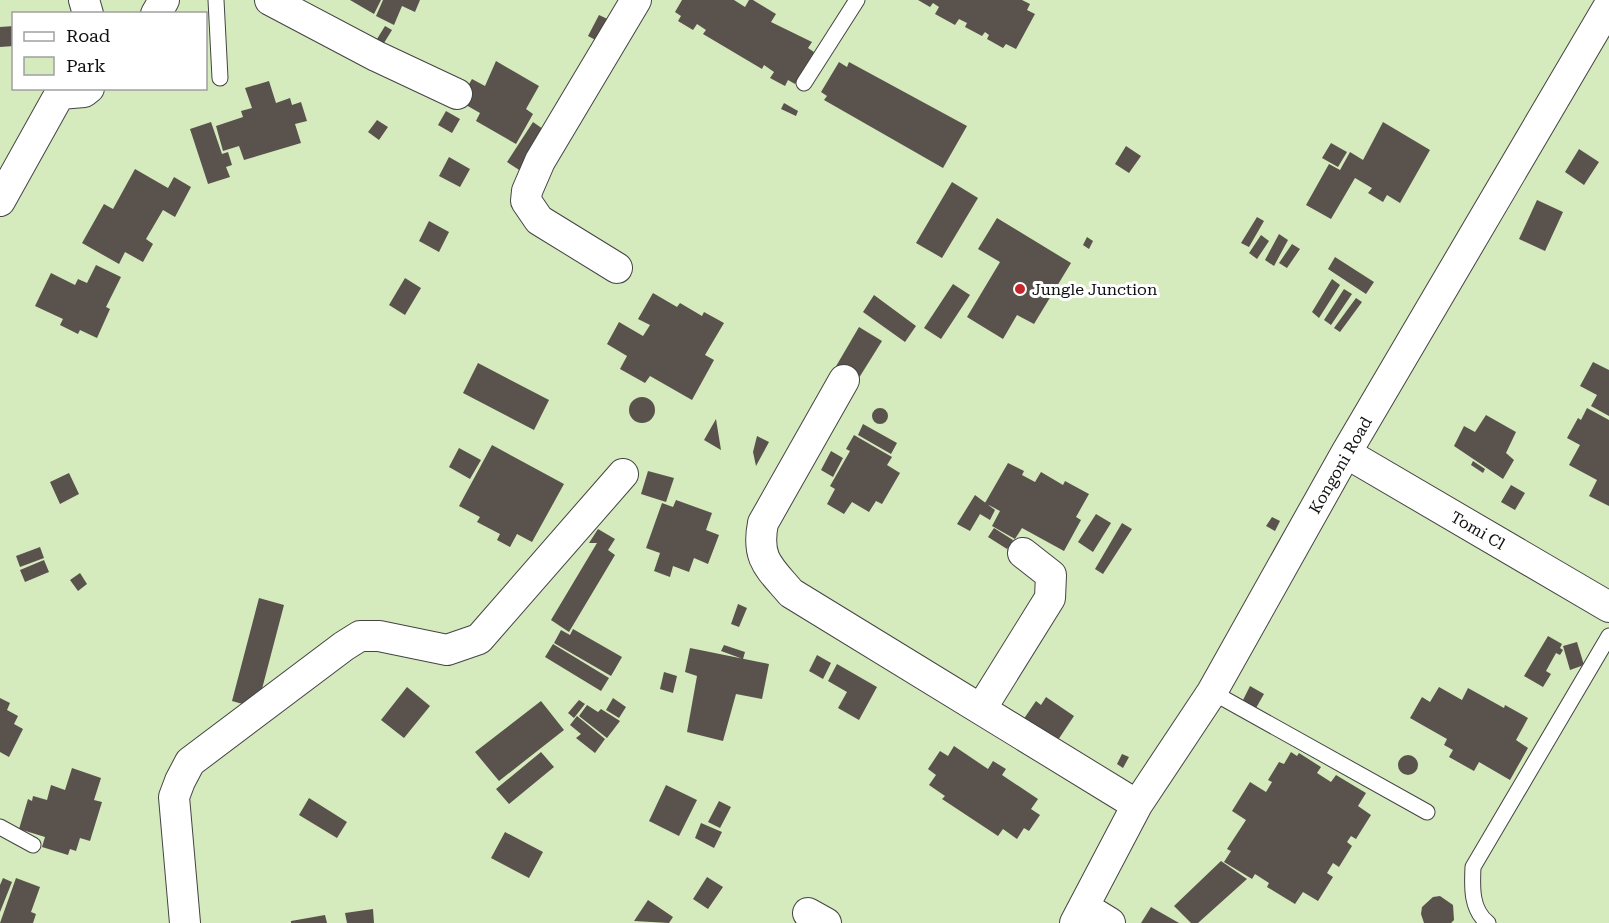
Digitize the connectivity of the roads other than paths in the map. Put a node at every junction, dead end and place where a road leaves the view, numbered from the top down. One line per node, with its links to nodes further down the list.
1 (216, 0): 6 (lane)
2 (270, 0): 10 (street)
3 (636, 0): 12 (street)
4 (857, 0): 7 (lane)
5 (1603, 6): 14 (street, Kongoni Road)
6 (220, 78)
7 (804, 83)
8 (86, 90): 9 (street)
9 (61, 91): 11 (street)
10 (457, 94)
11 (0, 201)
12 (617, 268)
13 (844, 380): 20 (street)
14 (1346, 453): 17 (street, Tomi Cl); 19 (street, Kongoni Road)
15 (623, 474): 26 (street)
16 (1023, 553): 20 (street)
17 (1609, 607)
18 (1609, 636): 28 (lane)
19 (1212, 692): 21 (street, Kongoni Road); 22 (lane)
20 (981, 709): 21 (street)
21 (1137, 805): 25 (street, Kongoni Road)
22 (1427, 812)
23 (0, 827): 24 (lane)
24 (33, 845)
25 (1080, 915): 27 (street)
26 (185, 923)
27 (1110, 923)
28 (1488, 923)

